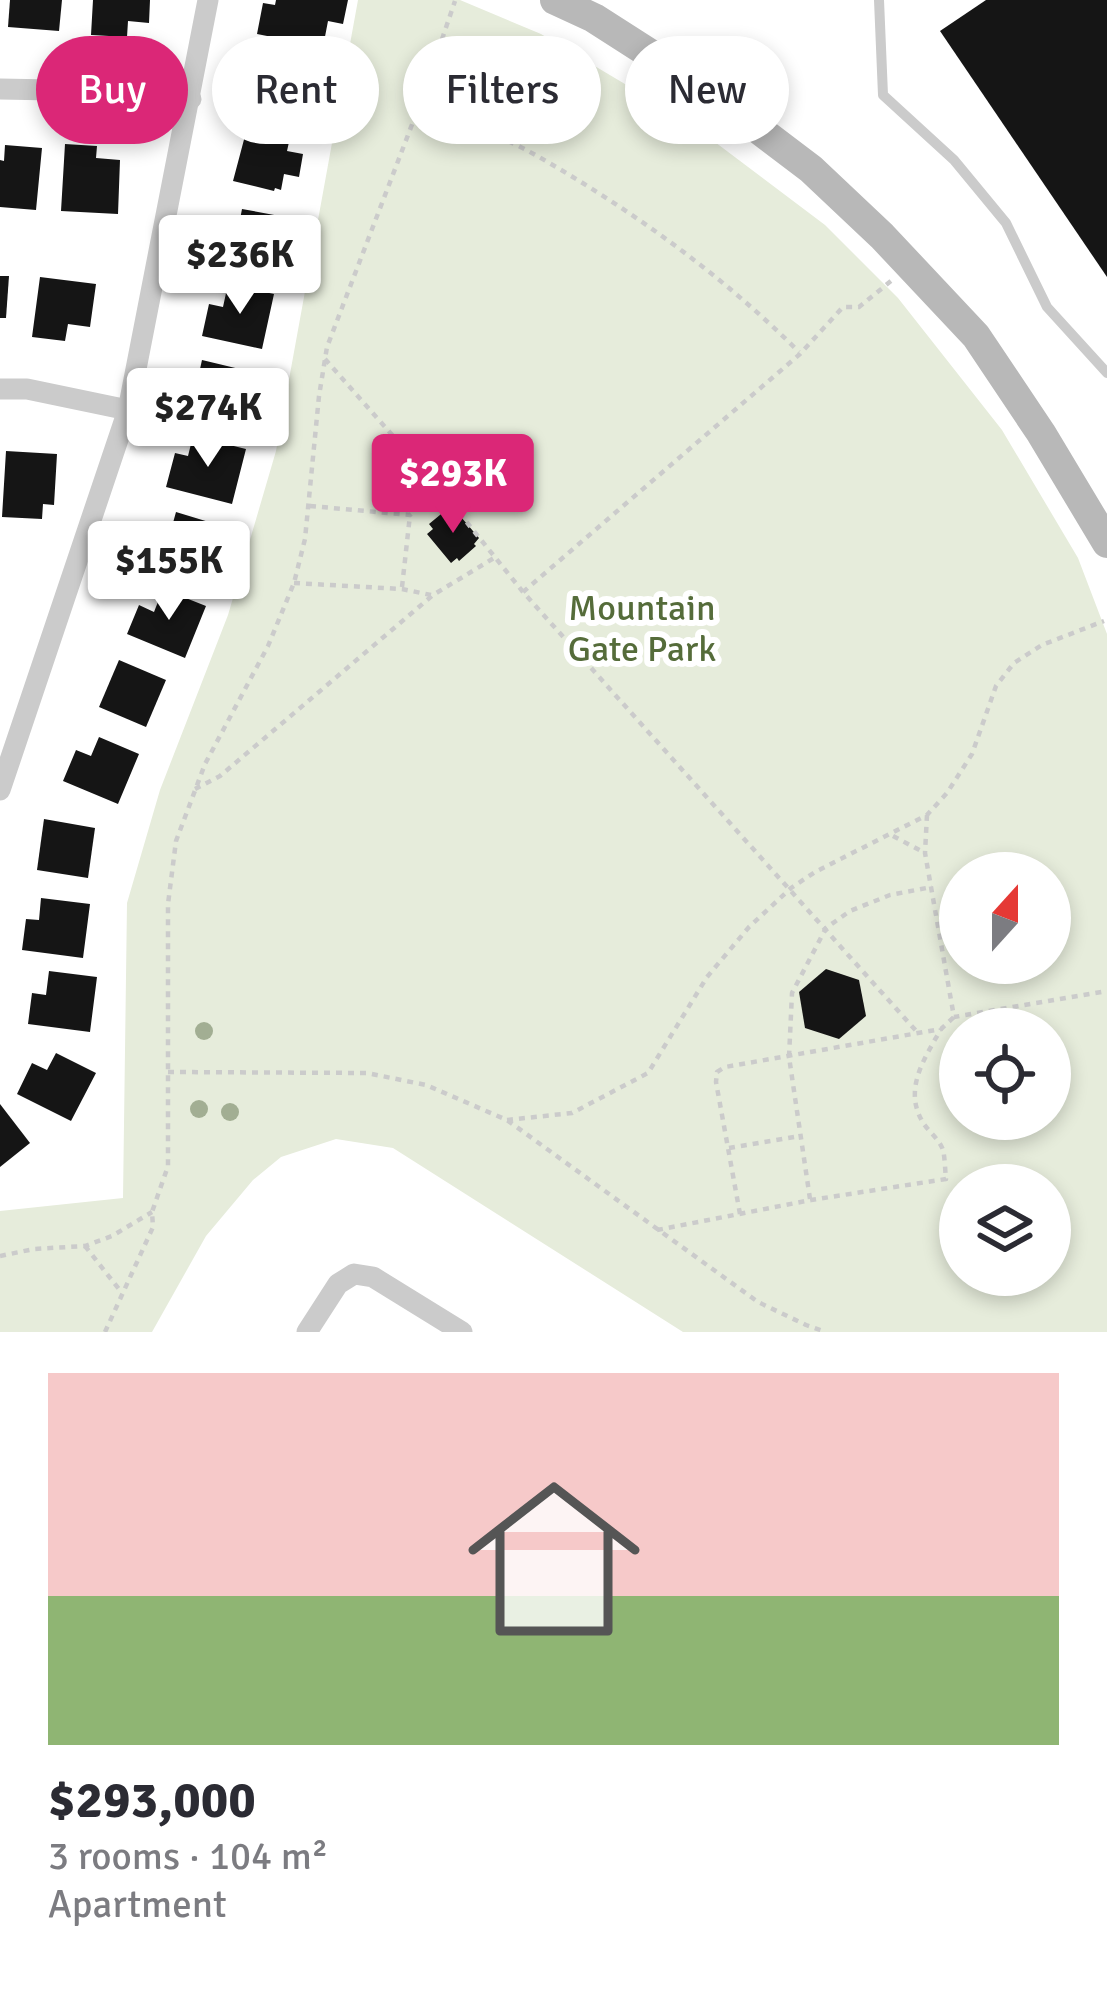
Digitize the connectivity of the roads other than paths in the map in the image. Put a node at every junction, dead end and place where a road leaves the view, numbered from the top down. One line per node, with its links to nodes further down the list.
1 (208, 0): 5 (street)
2 (555, 0): 9 (main road)
3 (879, 0): 6 (lane)
4 (0, 88): 5 (street)
5 (190, 100): 8 (street)
6 (1107, 373)
7 (0, 389): 8 (street)
8 (128, 410): 10 (street)
9 (1104, 528)
10 (2, 776)
11 (307, 1332): 12 (street)
12 (462, 1332)

